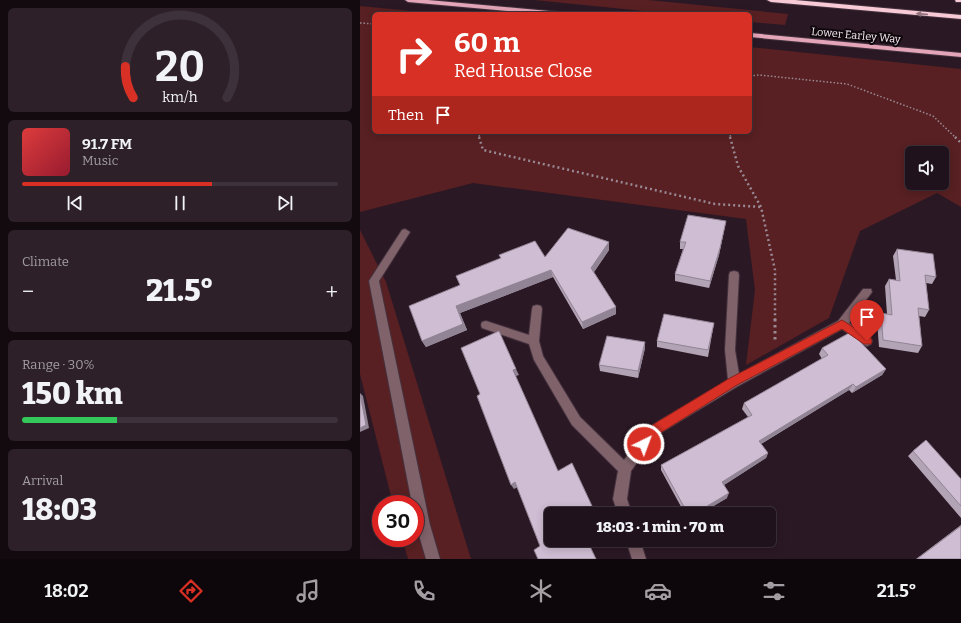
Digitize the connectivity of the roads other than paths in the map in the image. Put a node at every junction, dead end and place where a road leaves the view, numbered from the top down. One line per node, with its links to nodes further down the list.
1 (408, 0): 3 (main road)
2 (771, 0): 4 (highway, one-way to 2)
3 (538, 12)
4 (961, 17)
5 (752, 35): 6 (main road, Lower Earley Way)
6 (961, 55)
7 (405, 232): 19 (street)
8 (734, 275): 15 (street)
9 (867, 292): 11 (street)
10 (537, 309): 13 (street)
11 (842, 324): 14 (street); 15 (street)
12 (486, 325): 13 (street)
13 (534, 341): 16 (street)
14 (867, 341)
15 (734, 382): 16 (street)
16 (625, 469): 17 (street)
17 (623, 507)
18 (635, 547): 20 (street)
19 (433, 559)
20 (639, 559)

